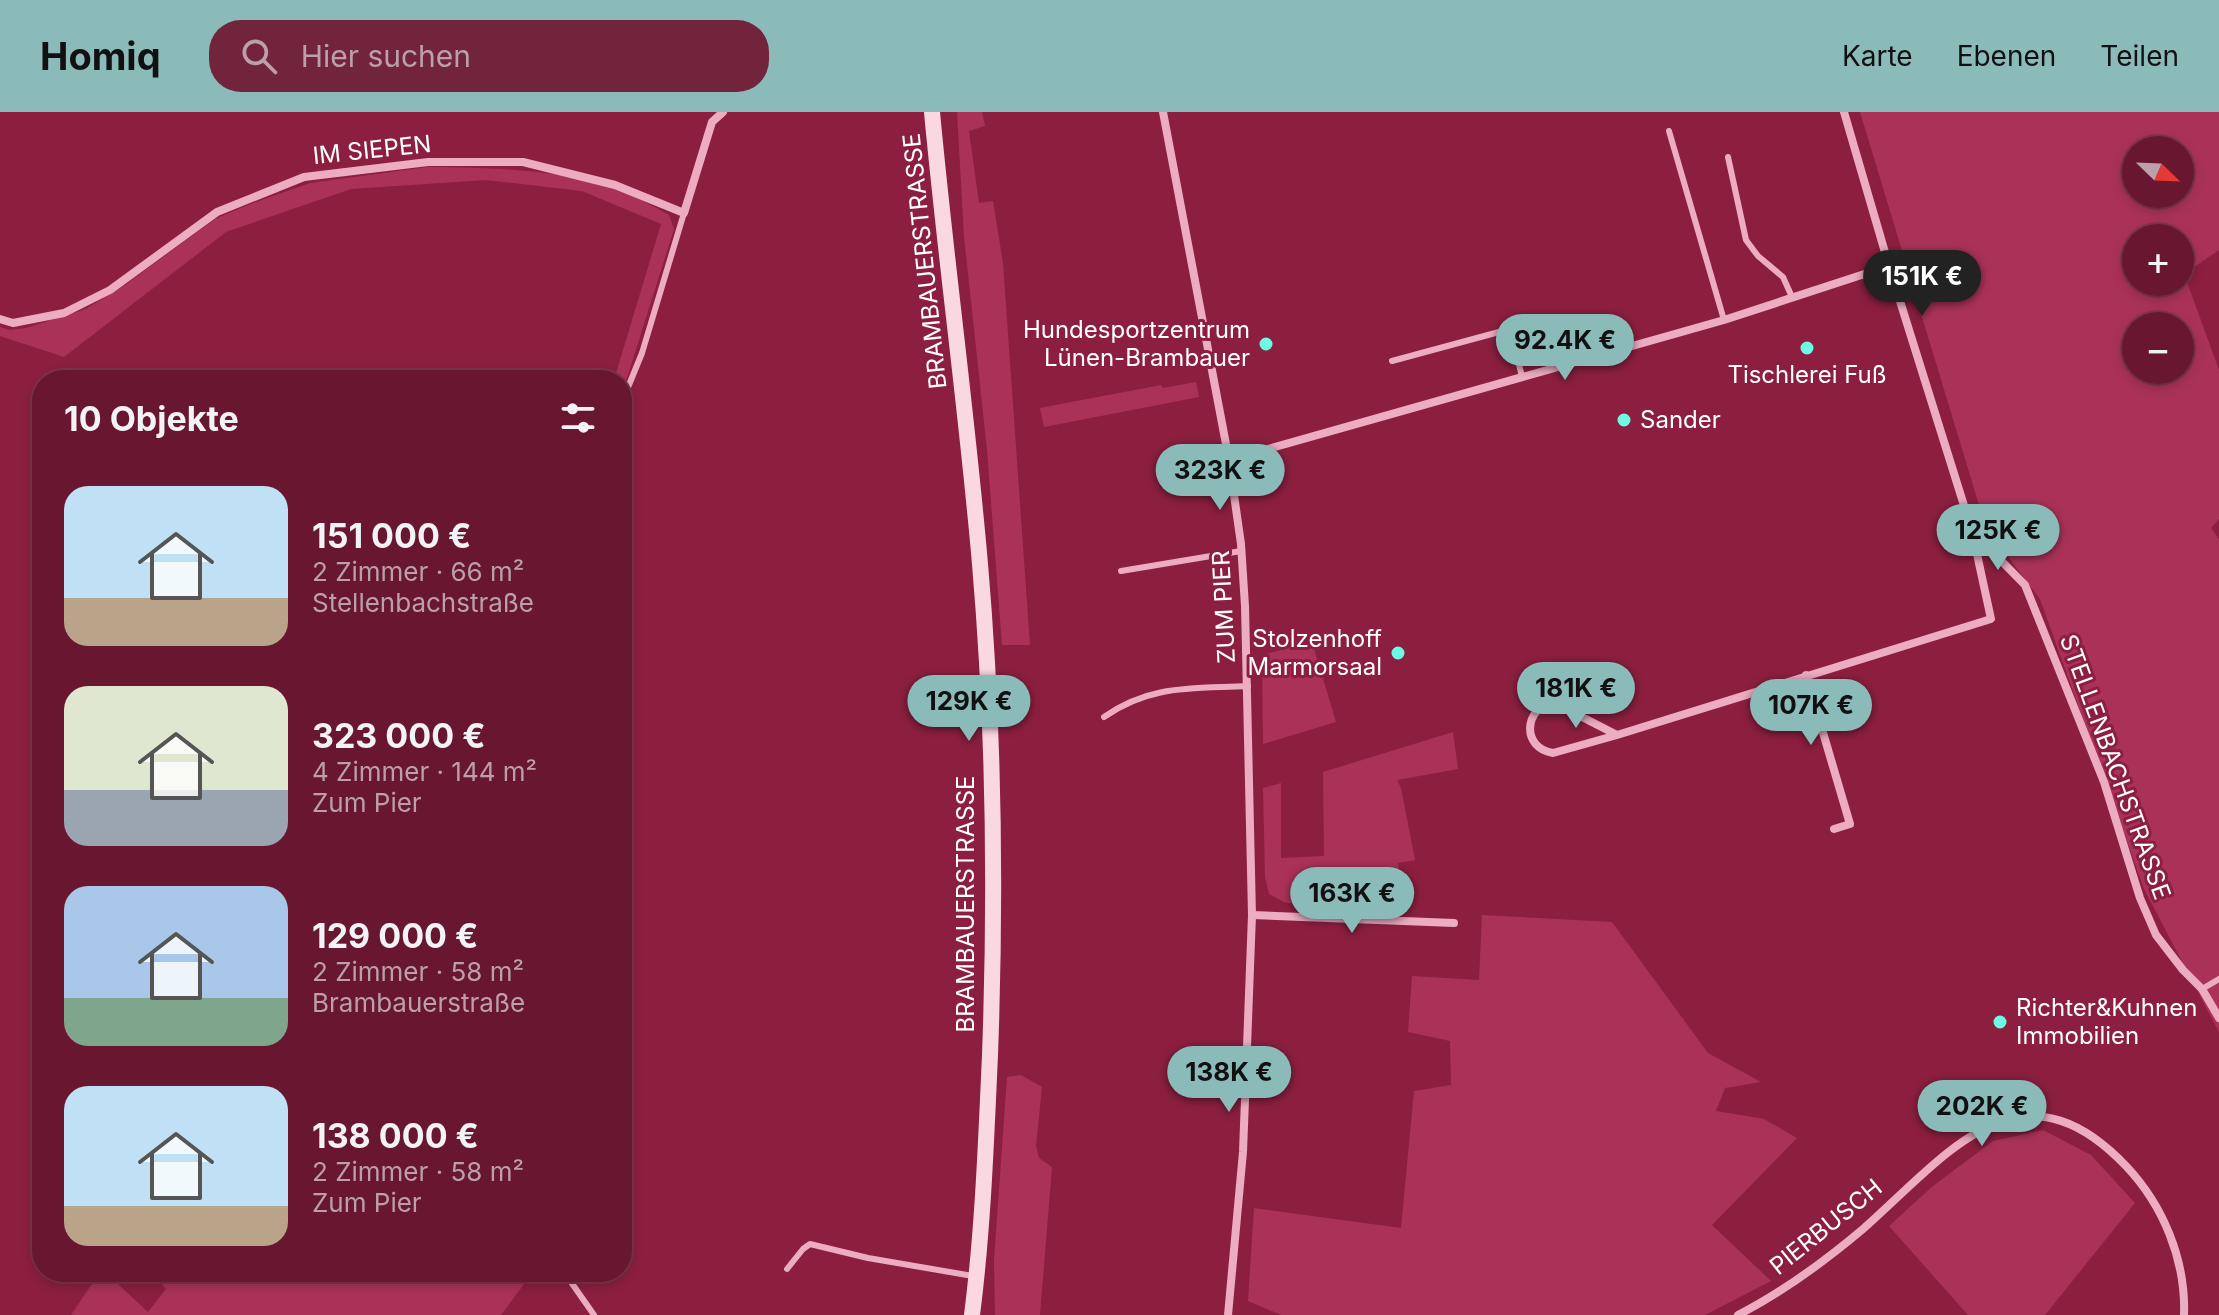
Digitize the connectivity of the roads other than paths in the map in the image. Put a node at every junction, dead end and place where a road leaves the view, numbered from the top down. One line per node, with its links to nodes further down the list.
1 (723, 112): 7 (street)
2 (932, 112): 30 (main road, BRAMBAUERSTRASSE)
3 (1163, 112): 15 (street, ZUM PIER)
4 (1844, 112): 8 (street, STELLENBACHSTRASSE)
5 (1669, 131): 11 (lane)
6 (1728, 157): 9 (lane)
7 (684, 213): 10 (street, IM SIEPEN); 14 (lane)
8 (1889, 266): 9 (street); 16 (street, STELLENBACHSTRASSE)
9 (1792, 297): 11 (street)
10 (0, 319)
11 (1724, 320): 13 (street)
12 (1392, 361): 13 (lane)
13 (1522, 377): 15 (street)
14 (632, 378)
15 (1229, 460): 17 (street, ZUM PIER)
16 (1972, 531): 19 (street, STELLENBACHSTRASSE); 27 (street, STELLENBACHSTRASSE)
17 (1241, 551): 18 (lane); 20 (street, ZUM PIER)
18 (1121, 571)
19 (1806, 675): 22 (street, STELLENBACHSTRASSE); 23 (street)
20 (1248, 686): 21 (lane); 24 (street, ZUM PIER)
21 (1104, 717)
22 (1617, 735): 22 (street, STELLENBACHSTRASSE)
23 (1834, 829)
24 (1252, 915): 25 (street); 34 (street, ZUM PIER)
25 (1454, 923)
26 (2219, 979): 27 (lane)
27 (2202, 989): 28 (street, STELLENBACHSTRASSE)
28 (2219, 1018)
29 (787, 1269): 30 (lane)
30 (977, 1277): 33 (main road, BRAMBAUERSTRASSE)
31 (571, 1282): 32 (lane)
32 (594, 1315)
33 (972, 1315)
34 (1228, 1315)
35 (1738, 1315): 36 (street, PIERBUSCH)
36 (2184, 1315)

